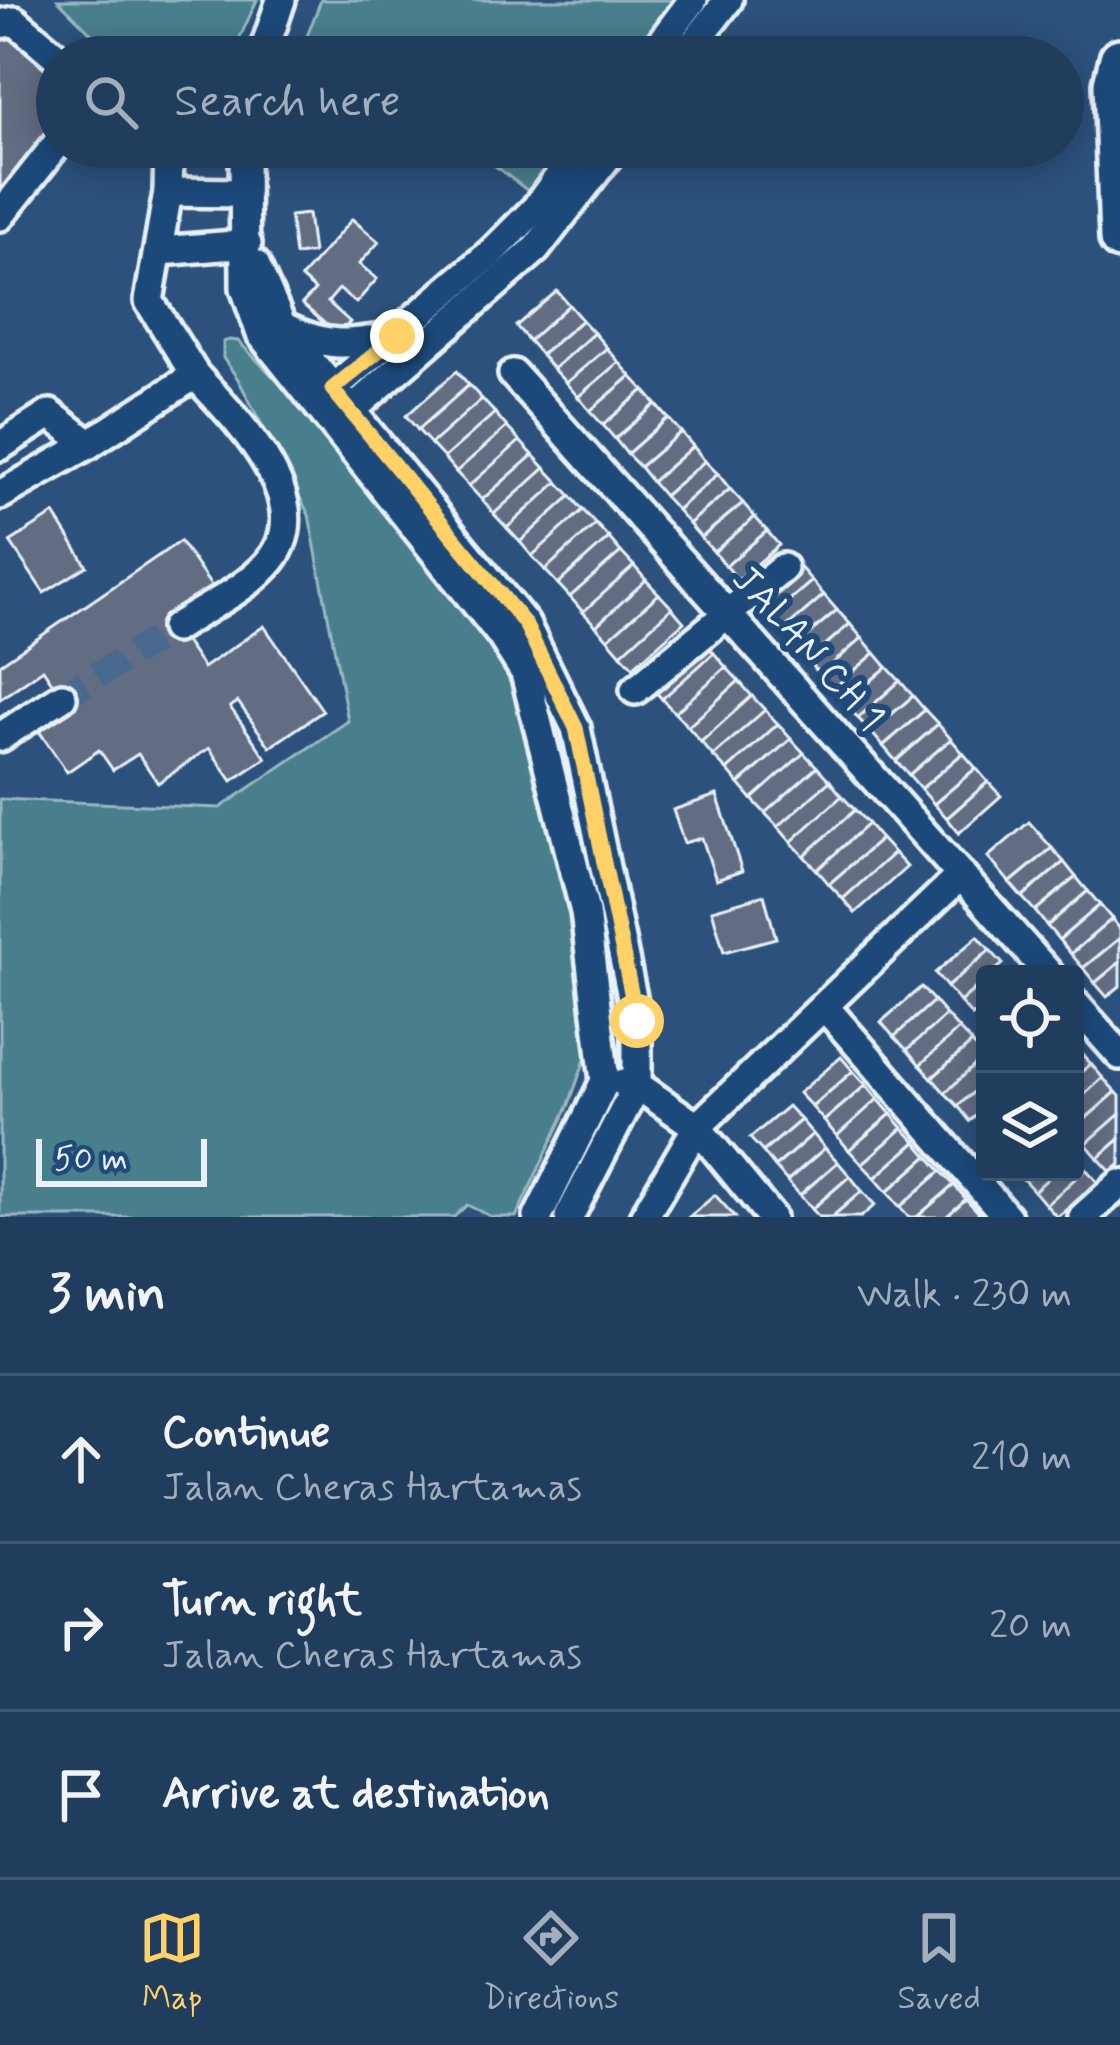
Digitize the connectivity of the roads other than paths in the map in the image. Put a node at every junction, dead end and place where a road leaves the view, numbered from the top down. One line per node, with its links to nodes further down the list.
1 (281, 0): 5 (street)
2 (693, 0): 6 (street)
3 (728, 0): 7 (street)
4 (0, 24): 8 (street)
5 (269, 36)
6 (666, 36)
7 (700, 36)
8 (36, 39)
9 (1120, 59): 18 (highway)
10 (38, 168): 17 (street)
11 (169, 168): 15 (street)
12 (244, 168): 16 (street)
13 (565, 168): 21 (street)
14 (599, 168): 21 (street)
15 (168, 192): 16 (street); 20 (street)
16 (243, 193): 19 (street)
17 (0, 216)
18 (1120, 239)
19 (247, 244): 20 (street); 22 (street); 26 (street)
20 (160, 251): 25 (street)
21 (452, 307): 23 (street); 26 (street)
22 (282, 326): 23 (street); 26 (street)
23 (397, 336): 26 (street)
24 (513, 374): 31 (street, JALAN CH 1)
25 (195, 375): 27 (street); 32 (street)
26 (334, 406): 41 (street); 42 (street)
27 (89, 444): 28 (street); 29 (street)
28 (0, 446)
29 (0, 494)
30 (783, 568): 31 (street)
31 (727, 613): 33 (street); 36 (street, JALAN CH 1)
32 (175, 628)
33 (635, 690)
34 (62, 697): 35 (street)
35 (0, 737)
36 (961, 875): 37 (street, JALAN CH 1); 38 (street)
37 (1040, 965)
38 (825, 1007): 43 (street); 49 (street)
39 (1084, 1014): 40 (street)
40 (1120, 1055)
41 (605, 1081): 42 (street); 45 (street)
42 (637, 1085): 43 (street); 46 (street)
43 (698, 1127): 47 (street); 48 (street)
44 (1120, 1184): 50 (street)
45 (538, 1217)
46 (569, 1217)
47 (644, 1217)
48 (772, 1217)
49 (1007, 1217)
50 (1083, 1217)

